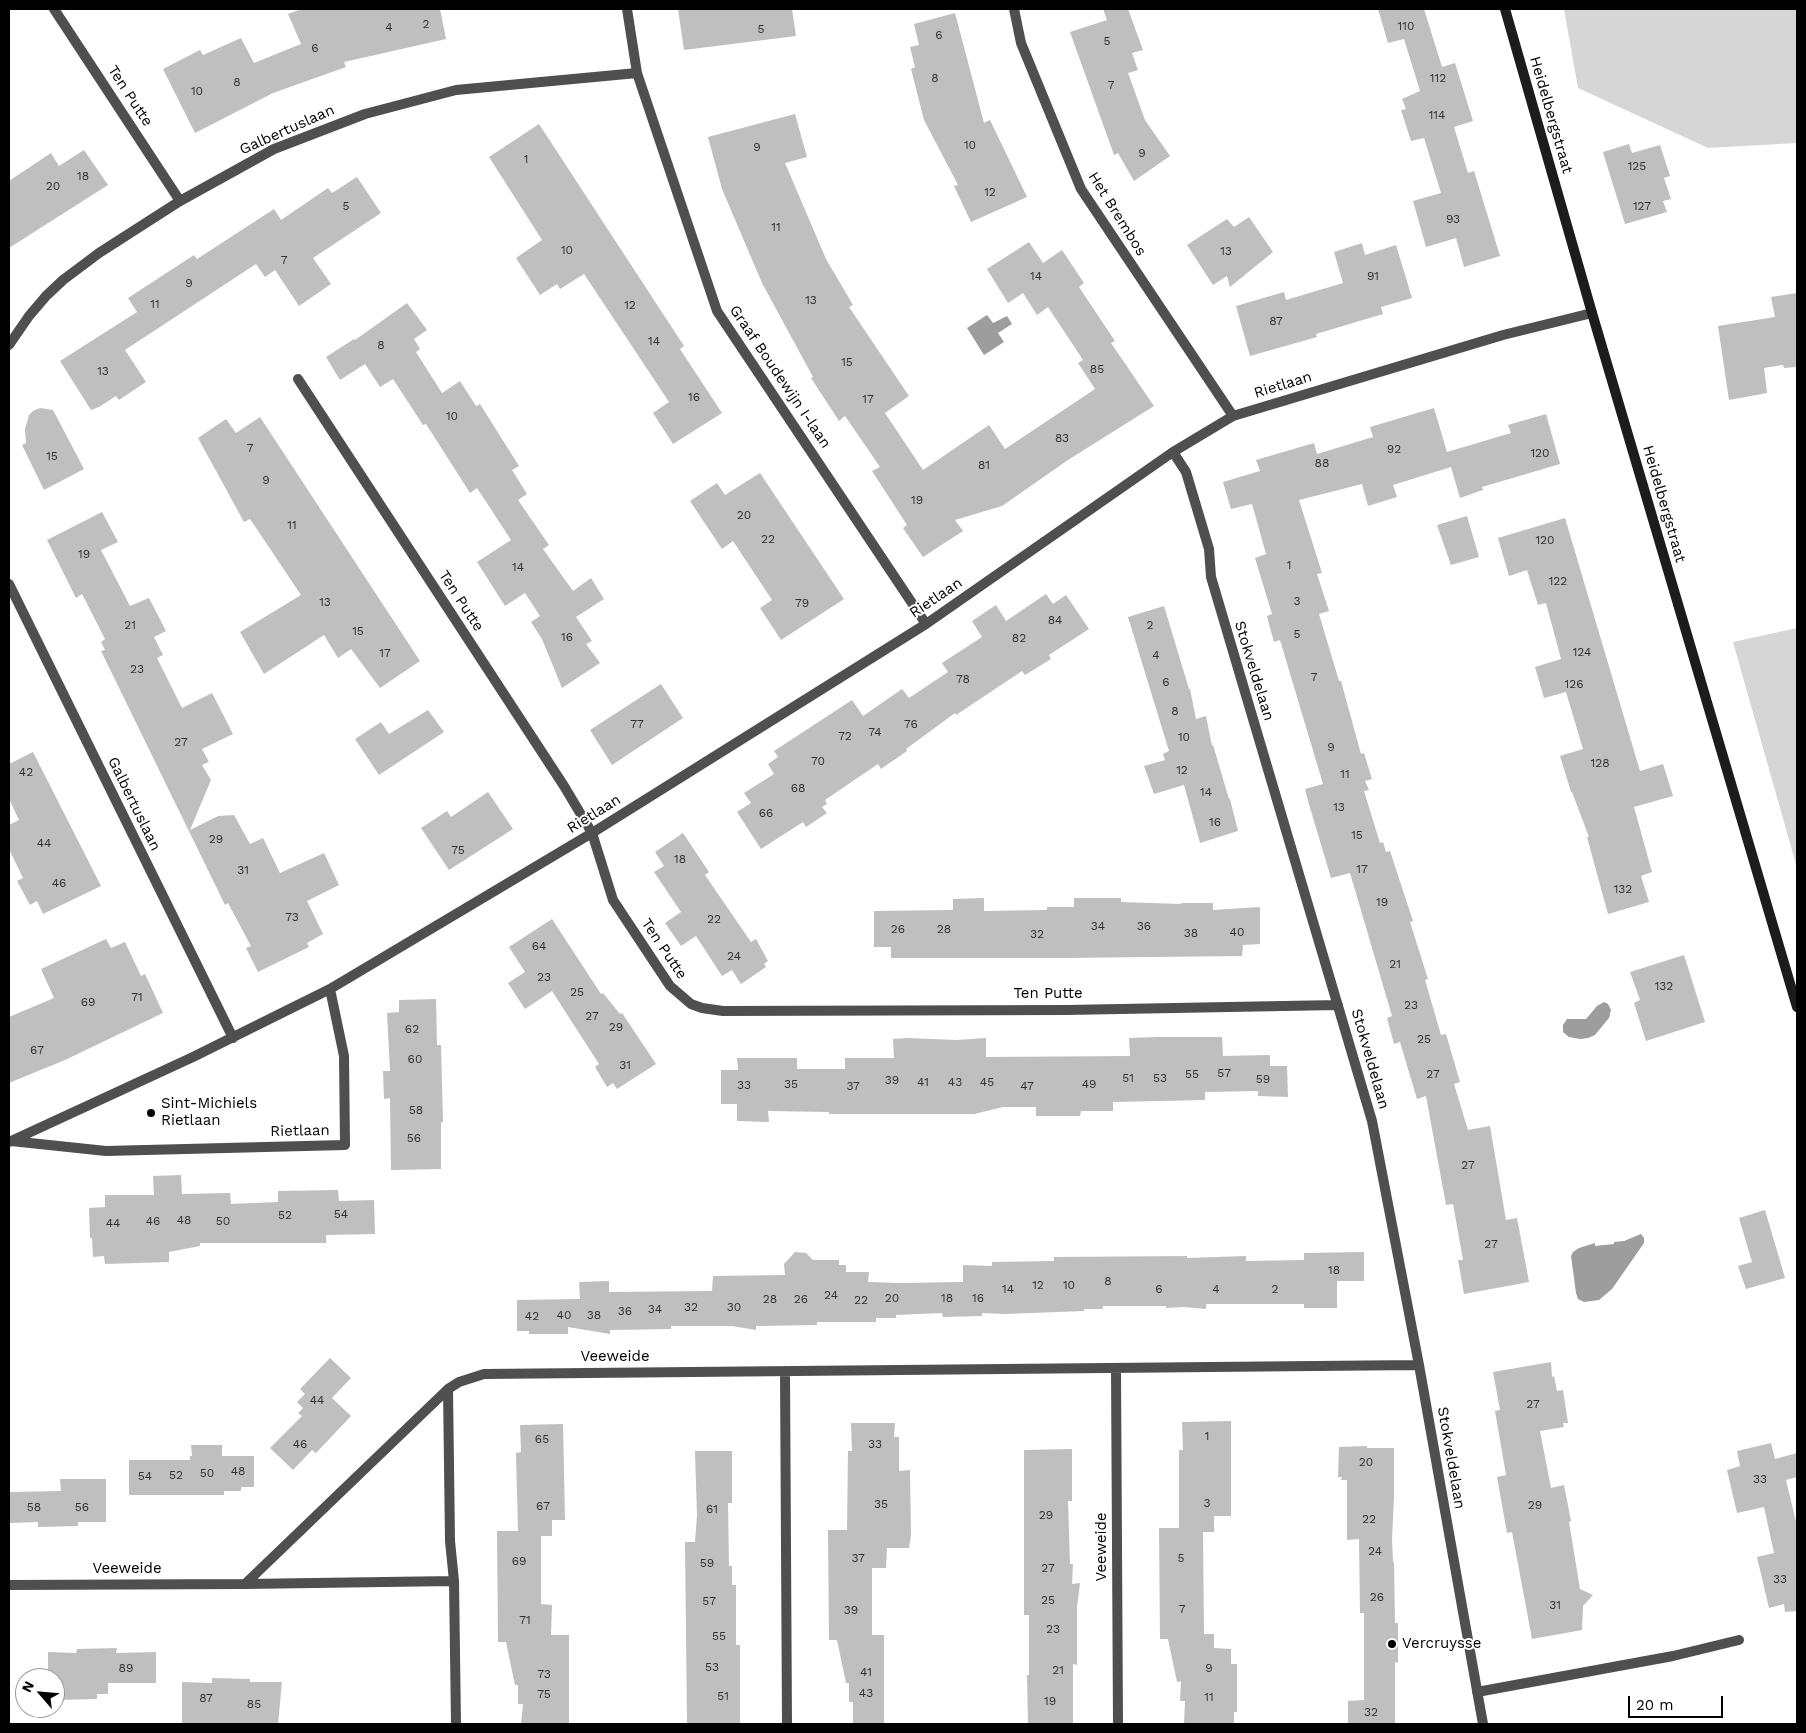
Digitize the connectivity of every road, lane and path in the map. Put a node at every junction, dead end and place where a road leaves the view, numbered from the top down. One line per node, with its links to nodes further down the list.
1 (54, 9): 6 (street, Ten Putte)
2 (627, 9): 5 (street, Graaf Boudewijn I-laan)
3 (1014, 9): 10 (street, Het Brembos)
4 (1505, 9): 7 (main road, Heidelbergstraat)
5 (637, 72): 6 (street, Galbertuslaan); 13 (street, Graaf Boudewijn I-laan)
6 (180, 201): 8 (street, Galbertuslaan)
7 (1592, 313): 10 (street, Rietlaan); 17 (main road, Heidelbergstraat)
8 (9, 345)
9 (298, 379): 14 (street, Ten Putte)
10 (1232, 416): 11 (street, Rietlaan)
11 (1174, 452): 13 (street, Rietlaan); 16 (street, Stokveldelaan)
12 (9, 584): 18 (street, Galbertuslaan)
13 (926, 624): 14 (street, Rietlaan)
14 (592, 833): 15 (street, Rietlaan); 16 (street, Ten Putte)
15 (330, 989): 18 (street, Rietlaan); 19 (street, Rietlaan)
16 (1338, 1006): 20 (street, Stokveldelaan)
17 (1797, 1007)
18 (233, 1038): 19 (street, Rietlaan)
19 (9, 1141)
20 (1419, 1365): 21 (street, Veeweide); 28 (street, Stokveldelaan)
21 (1116, 1369): 22 (street, Veeweide); 31 (street, Veeweide)
22 (785, 1371): 23 (street, Veeweide); 30 (street)
23 (448, 1389): 24 (street); 25 (street, Veeweide)
24 (454, 1580): 25 (street, Veeweide); 29 (street)
25 (245, 1584): 26 (street, Veeweide)
26 (9, 1585)
27 (1739, 1640): 28 (street)
28 (1477, 1692): 32 (street, Stokveldelaan)
29 (456, 1724)
30 (787, 1724)
31 (1118, 1724)
32 (1483, 1724)

